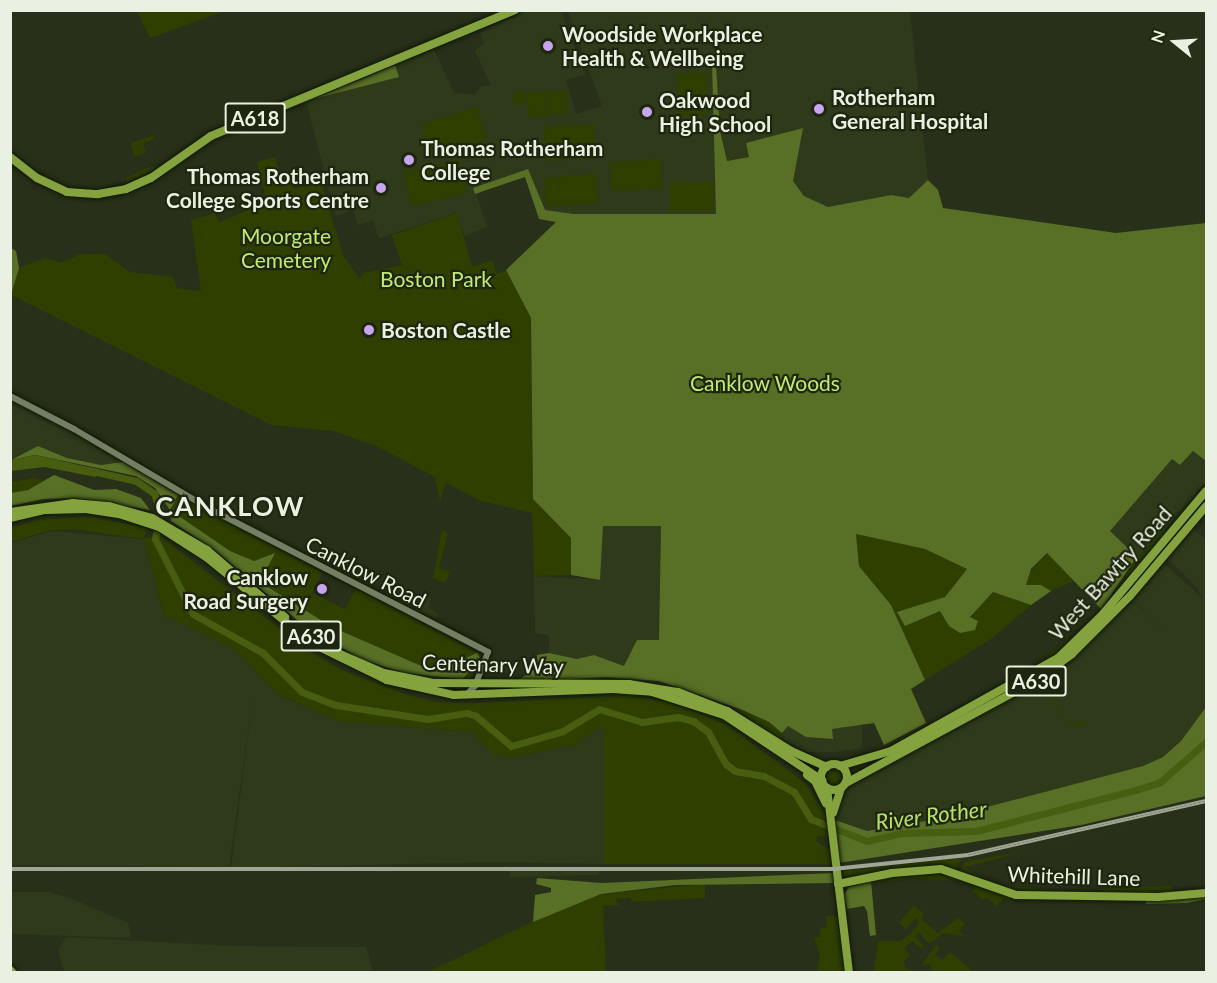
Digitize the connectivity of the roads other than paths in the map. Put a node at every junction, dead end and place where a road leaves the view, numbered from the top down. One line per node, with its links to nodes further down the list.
1 (516, 10): 2 (main road, A618)
2 (10, 157)
3 (10, 396): 12 (street, Canklow Road)
4 (1206, 491): 10 (main road, West Bawtry Road / A630)
5 (1206, 506): 21 (main road, West Bawtry Road / A630)
6 (10, 512): 8 (main road, Centenary Way / A630)
7 (10, 518): 8 (main road, Centenary Way / A630)
8 (151, 520): 9 (main road, Centenary Way / A630)
9 (173, 531): 12 (main road, Centenary Way / A630); 13 (main road, Centenary Way / A630)
10 (1102, 615): 11 (main road); 17 (main road, West Bawtry Road / A630)
11 (1082, 629)
12 (476, 686): 13 (street); 14 (main road); 19 (main road, Centenary Way / A630)
13 (466, 695): 14 (main road, A630)
14 (490, 696): 16 (main road, A630)
15 (908, 738): 17 (main road)
16 (766, 742): 20 (main road, A630); 23 (main road, A630)
17 (891, 751): 18 (main road, West Bawtry Road / A630)
18 (840, 766): 19 (main road, A630); 21 (main road)
19 (826, 767): 20 (main road)
20 (822, 780): 22 (main road, A630)
21 (843, 786): 22 (main road, A630); 23 (main road)
22 (827, 788): 23 (main road)
23 (832, 824): 24 (main road)
24 (838, 884): 25 (main road, Whitehill Lane); 26 (main road)
25 (1206, 893)
26 (849, 972)

